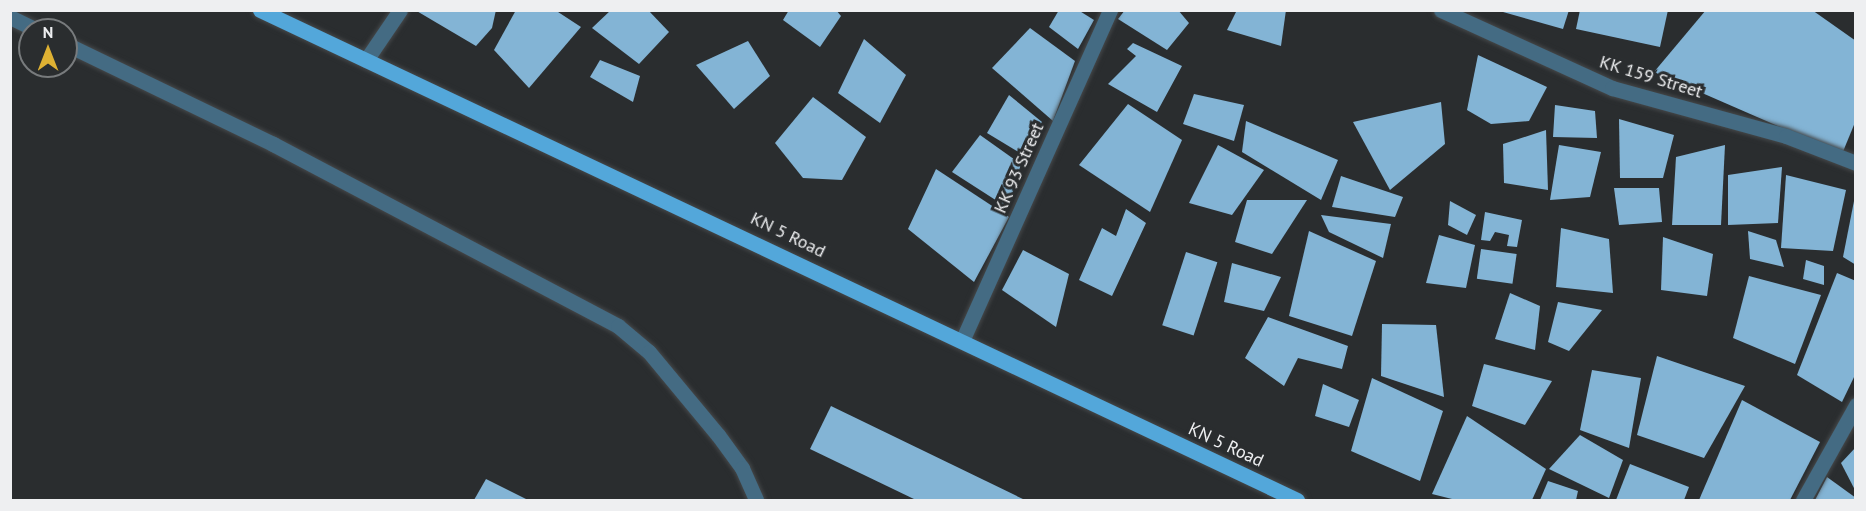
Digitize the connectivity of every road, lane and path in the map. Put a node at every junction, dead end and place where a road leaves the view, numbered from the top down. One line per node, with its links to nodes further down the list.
1 (260, 10): 6 (main road, KN 5 Road)
2 (400, 10): 6 (street)
3 (1110, 10): 8 (street, KK 93 Street)
4 (1441, 10): 7 (street, KK 159 Street)
5 (78, 50): 10 (street)
6 (366, 60): 8 (main road, KN 5 Road)
7 (1856, 163)
8 (962, 341): 11 (main road, KN 5 Road)
9 (1856, 405): 12 (street)
10 (756, 501)
11 (1297, 501)
12 (1803, 501)

